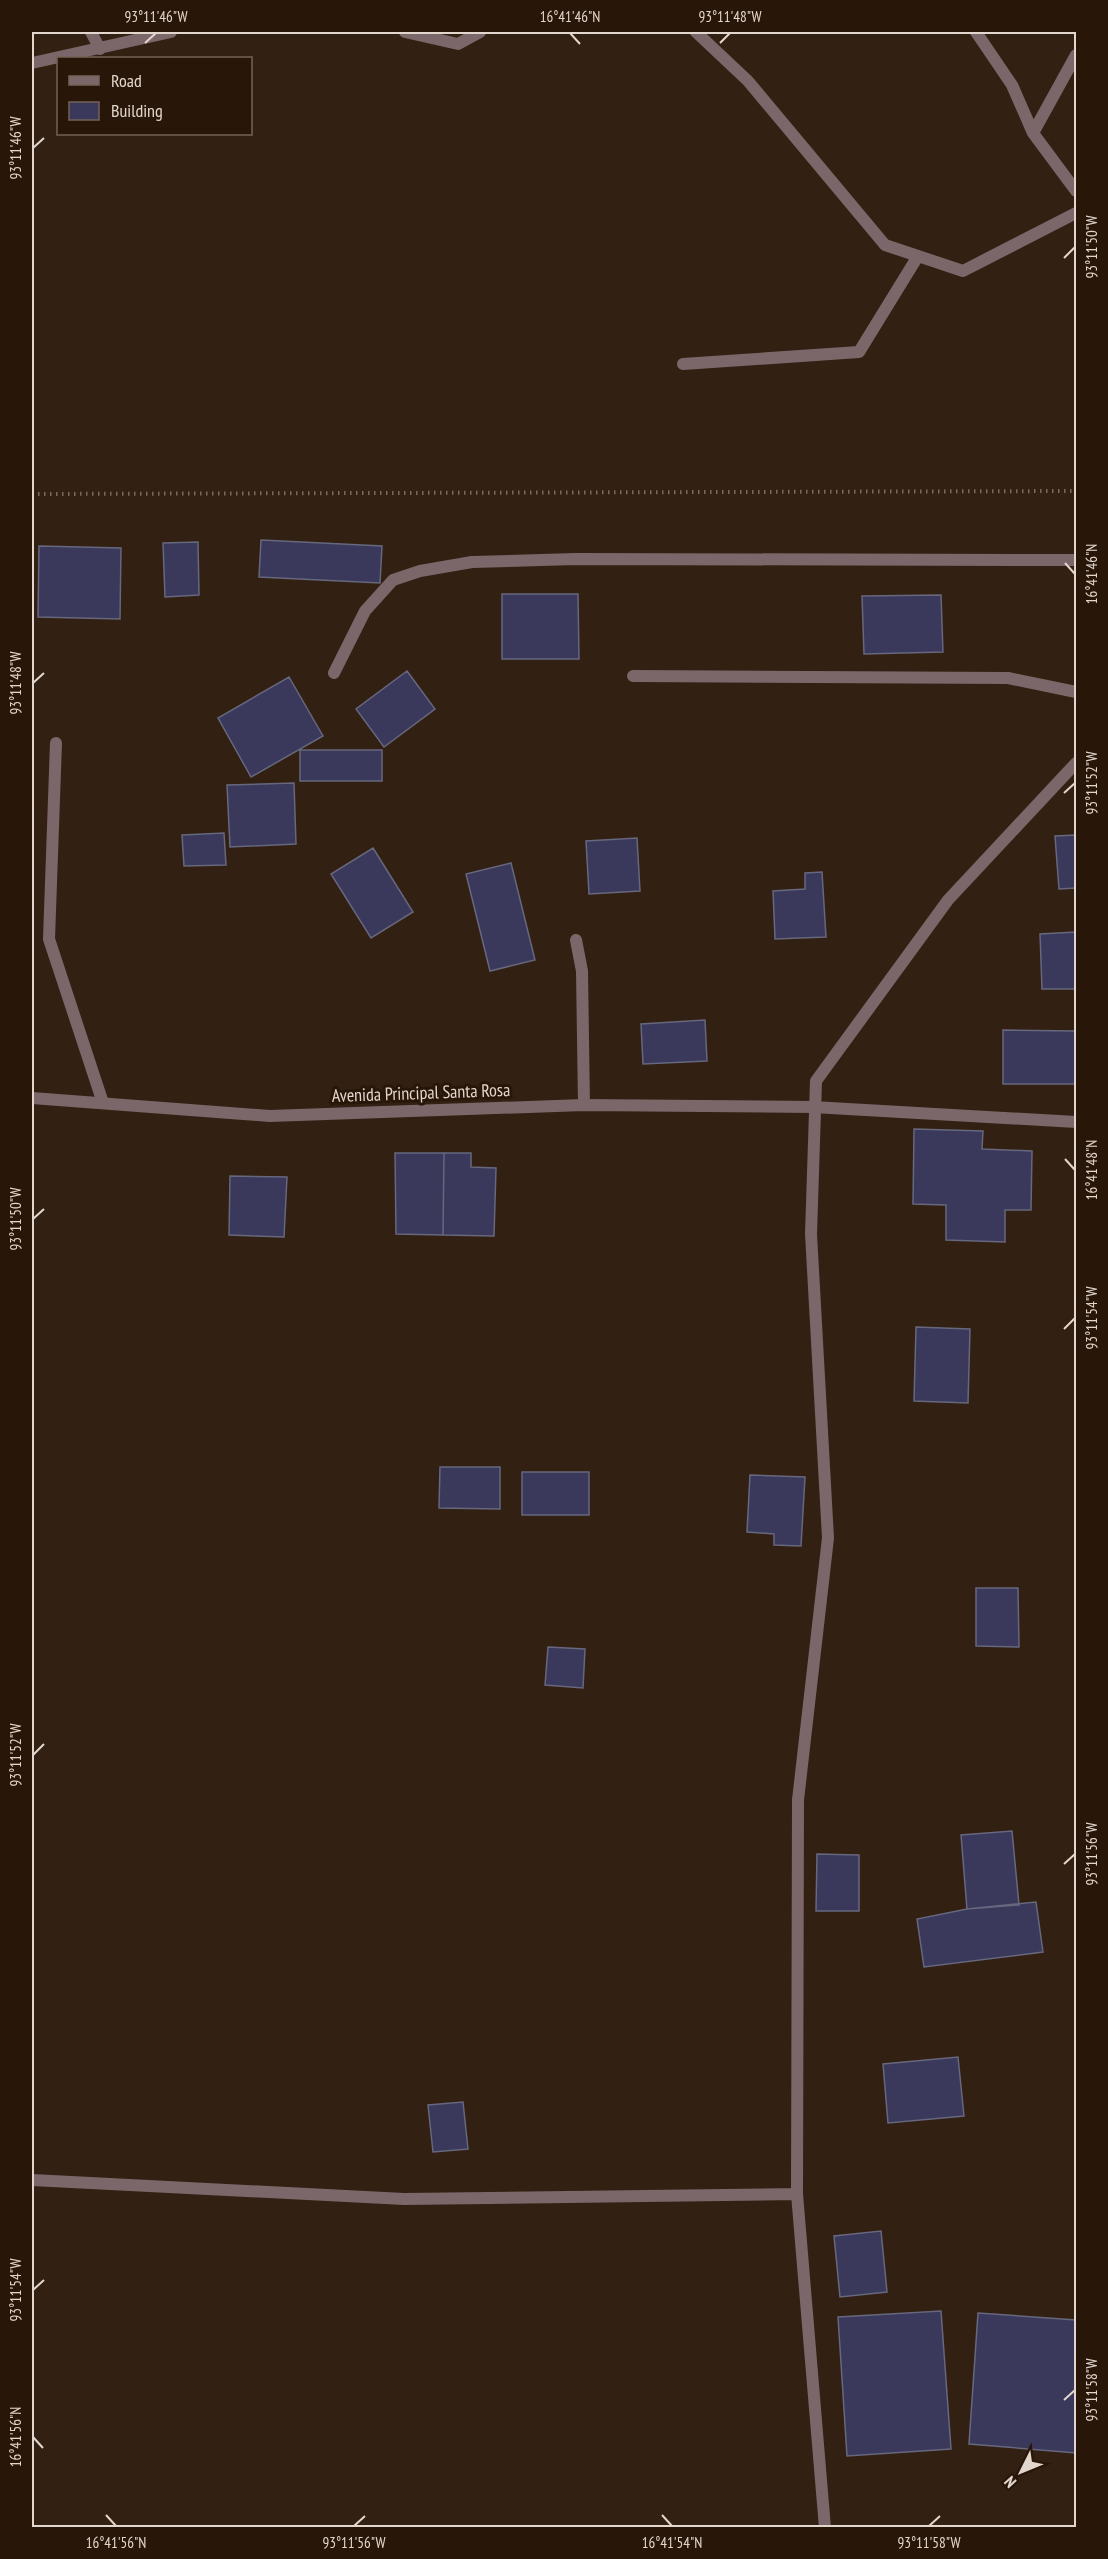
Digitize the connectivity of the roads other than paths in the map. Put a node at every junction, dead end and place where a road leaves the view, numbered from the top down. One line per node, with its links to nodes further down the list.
1 (91, 32): 7 (street)
2 (171, 32): 7 (street)
3 (405, 32): 4 (street)
4 (480, 32)
5 (696, 32): 15 (street)
6 (976, 32): 12 (street)
7 (100, 49): 9 (street)
8 (1077, 55): 12 (street)
9 (61, 57)
10 (57, 58): 11 (street)
11 (32, 63)
12 (1033, 133): 13 (street)
13 (1077, 191)
14 (1077, 213): 15 (street)
15 (918, 256): 16 (street)
16 (683, 364)
17 (1077, 560): 18 (street)
18 (334, 673)
19 (633, 676): 20 (street)
20 (1077, 692)
21 (56, 743): 25 (street)
22 (1077, 763): 27 (street)
23 (576, 940): 26 (street)
24 (32, 1098): 25 (street, Avenida Principal Santa Rosa)
25 (103, 1103): 26 (street, Avenida Principal Santa Rosa)
26 (584, 1105): 27 (street, Avenida Principal Santa Rosa)
27 (813, 1107): 28 (street, Avenida Principal Santa Rosa); 30 (street)
28 (1077, 1122)
29 (32, 2180): 30 (street)
30 (797, 2194): 31 (street)
31 (825, 2528)

